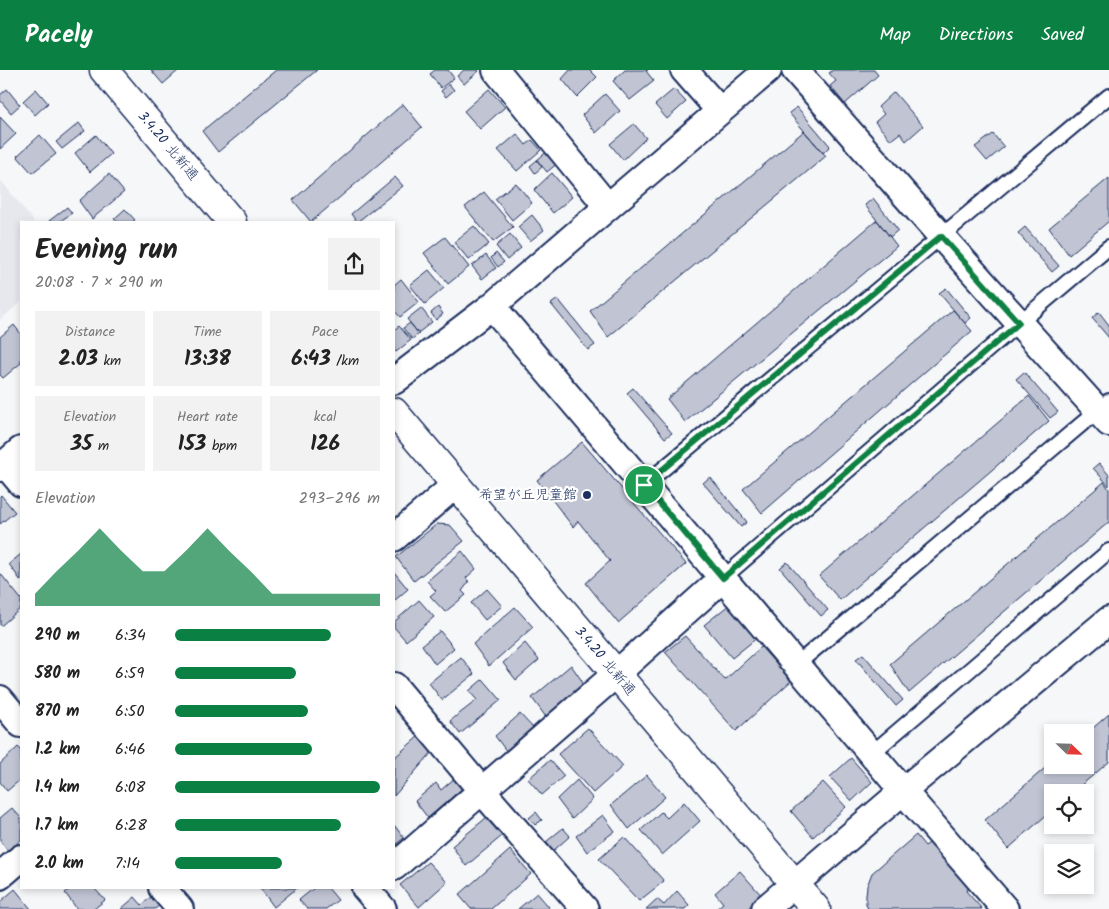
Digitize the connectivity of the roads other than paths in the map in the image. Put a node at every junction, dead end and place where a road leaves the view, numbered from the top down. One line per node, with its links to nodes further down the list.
1 (104, 70): 9 (street, 3.4.20 北新通)
2 (496, 70): 8 (street)
3 (684, 70): 7 (street)
4 (768, 70): 7 (street)
5 (795, 70): 10 (street)
6 (1109, 96): 10 (lane)
7 (720, 111): 8 (street)
8 (608, 207): 12 (street)
9 (231, 221)
10 (941, 236): 13 (street); 17 (lane)
11 (1109, 247): 13 (lane)
12 (492, 306): 14 (street); 17 (street)
13 (1019, 323): 15 (street); 21 (lane)
14 (395, 380)
15 (1105, 412): 23 (lane)
16 (395, 413): 18 (street, 3.4.20 北新通)
17 (644, 485): 21 (street)
18 (455, 486): 19 (street); 24 (street, 3.4.20 北新通)
19 (395, 537)
20 (1109, 550): 28 (lane)
21 (723, 578): 23 (street); 24 (street)
22 (1109, 620): 30 (street)
23 (796, 666): 28 (street)
24 (616, 674): 29 (street); 34 (street, 3.4.20 北新通)
25 (395, 687): 29 (street)
26 (0, 699): 27 (street)
27 (20, 723)
28 (871, 754): 30 (street)
29 (482, 791): 32 (street); 37 (street)
30 (903, 791): 34 (street); 40 (street)
31 (20, 859): 33 (street)
32 (395, 866)
33 (0, 876)
34 (794, 883): 38 (street); 39 (street, 3.4.20 北新通)
35 (163, 889): 36 (street)
36 (180, 909)
37 (585, 909)
38 (764, 909)
39 (816, 909)
40 (1005, 909)

